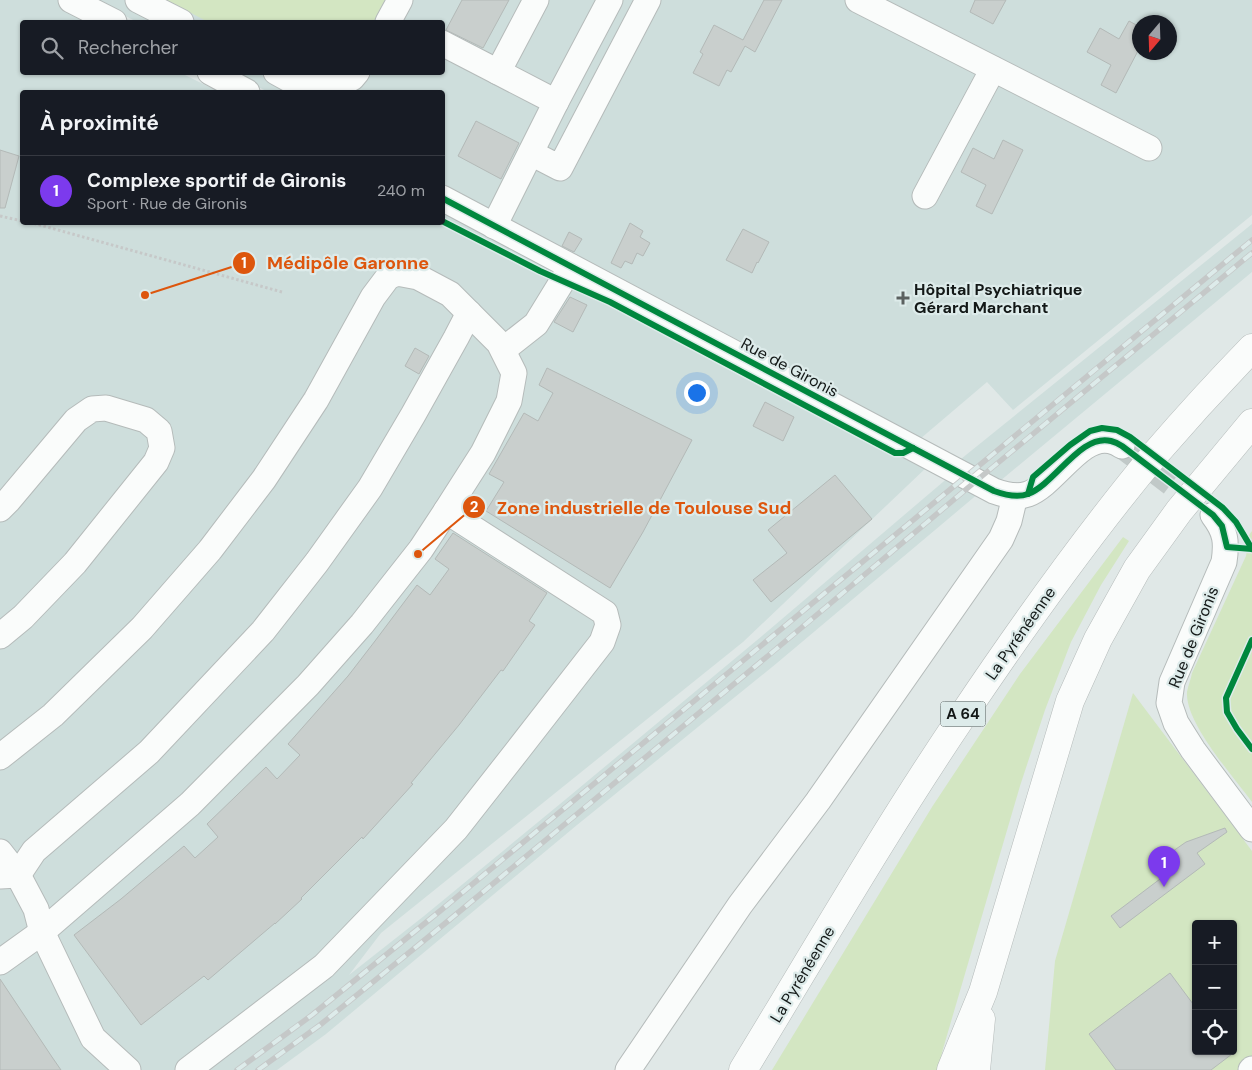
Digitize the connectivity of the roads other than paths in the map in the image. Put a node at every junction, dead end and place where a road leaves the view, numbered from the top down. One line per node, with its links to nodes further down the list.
1 (71, 0): 7 (street)
2 (138, 0): 8 (street)
3 (536, 0): 11 (street)
4 (610, 0): 16 (street)
5 (648, 0): 18 (street)
6 (858, 0): 10 (street)
7 (110, 20)
8 (177, 20)
9 (445, 45): 11 (street)
10 (993, 69): 17 (street); 19 (street)
11 (498, 72): 16 (street)
12 (216, 75): 15 (street)
13 (281, 75): 14 (street)
14 (354, 75)
15 (243, 90)
16 (556, 102): 18 (street)
17 (1149, 148)
18 (532, 153): 21 (street)
19 (925, 196)
20 (445, 200): 21 (street, Rue de Gironis)
21 (494, 226): 22 (street, Rue de Gironis)
22 (570, 267): 25 (street); 28 (street, Rue de Gironis)
23 (469, 313): 25 (street); 33 (street); 36 (street)
24 (1252, 348): 43 (highway, La Pyrénéenne / A 64)
25 (503, 350): 30 (street)
26 (1252, 424): 39 (highway)
27 (1122, 446): 28 (street)
28 (1014, 496): 42 (street)
29 (0, 509): 32 (street)
30 (446, 511): 37 (street); 41 (street)
31 (1213, 515): 34 (street, Rue de Gironis)
32 (0, 636)
33 (0, 757)
34 (1252, 829)
35 (0, 852): 36 (street)
36 (9, 876): 37 (street)
37 (42, 932): 38 (street); 40 (street)
38 (0, 962)
39 (983, 992): 44 (highway); 45 (highway)
40 (128, 1070)
41 (188, 1070)
42 (628, 1070)
43 (743, 1070)
44 (951, 1070)
45 (976, 1070)

